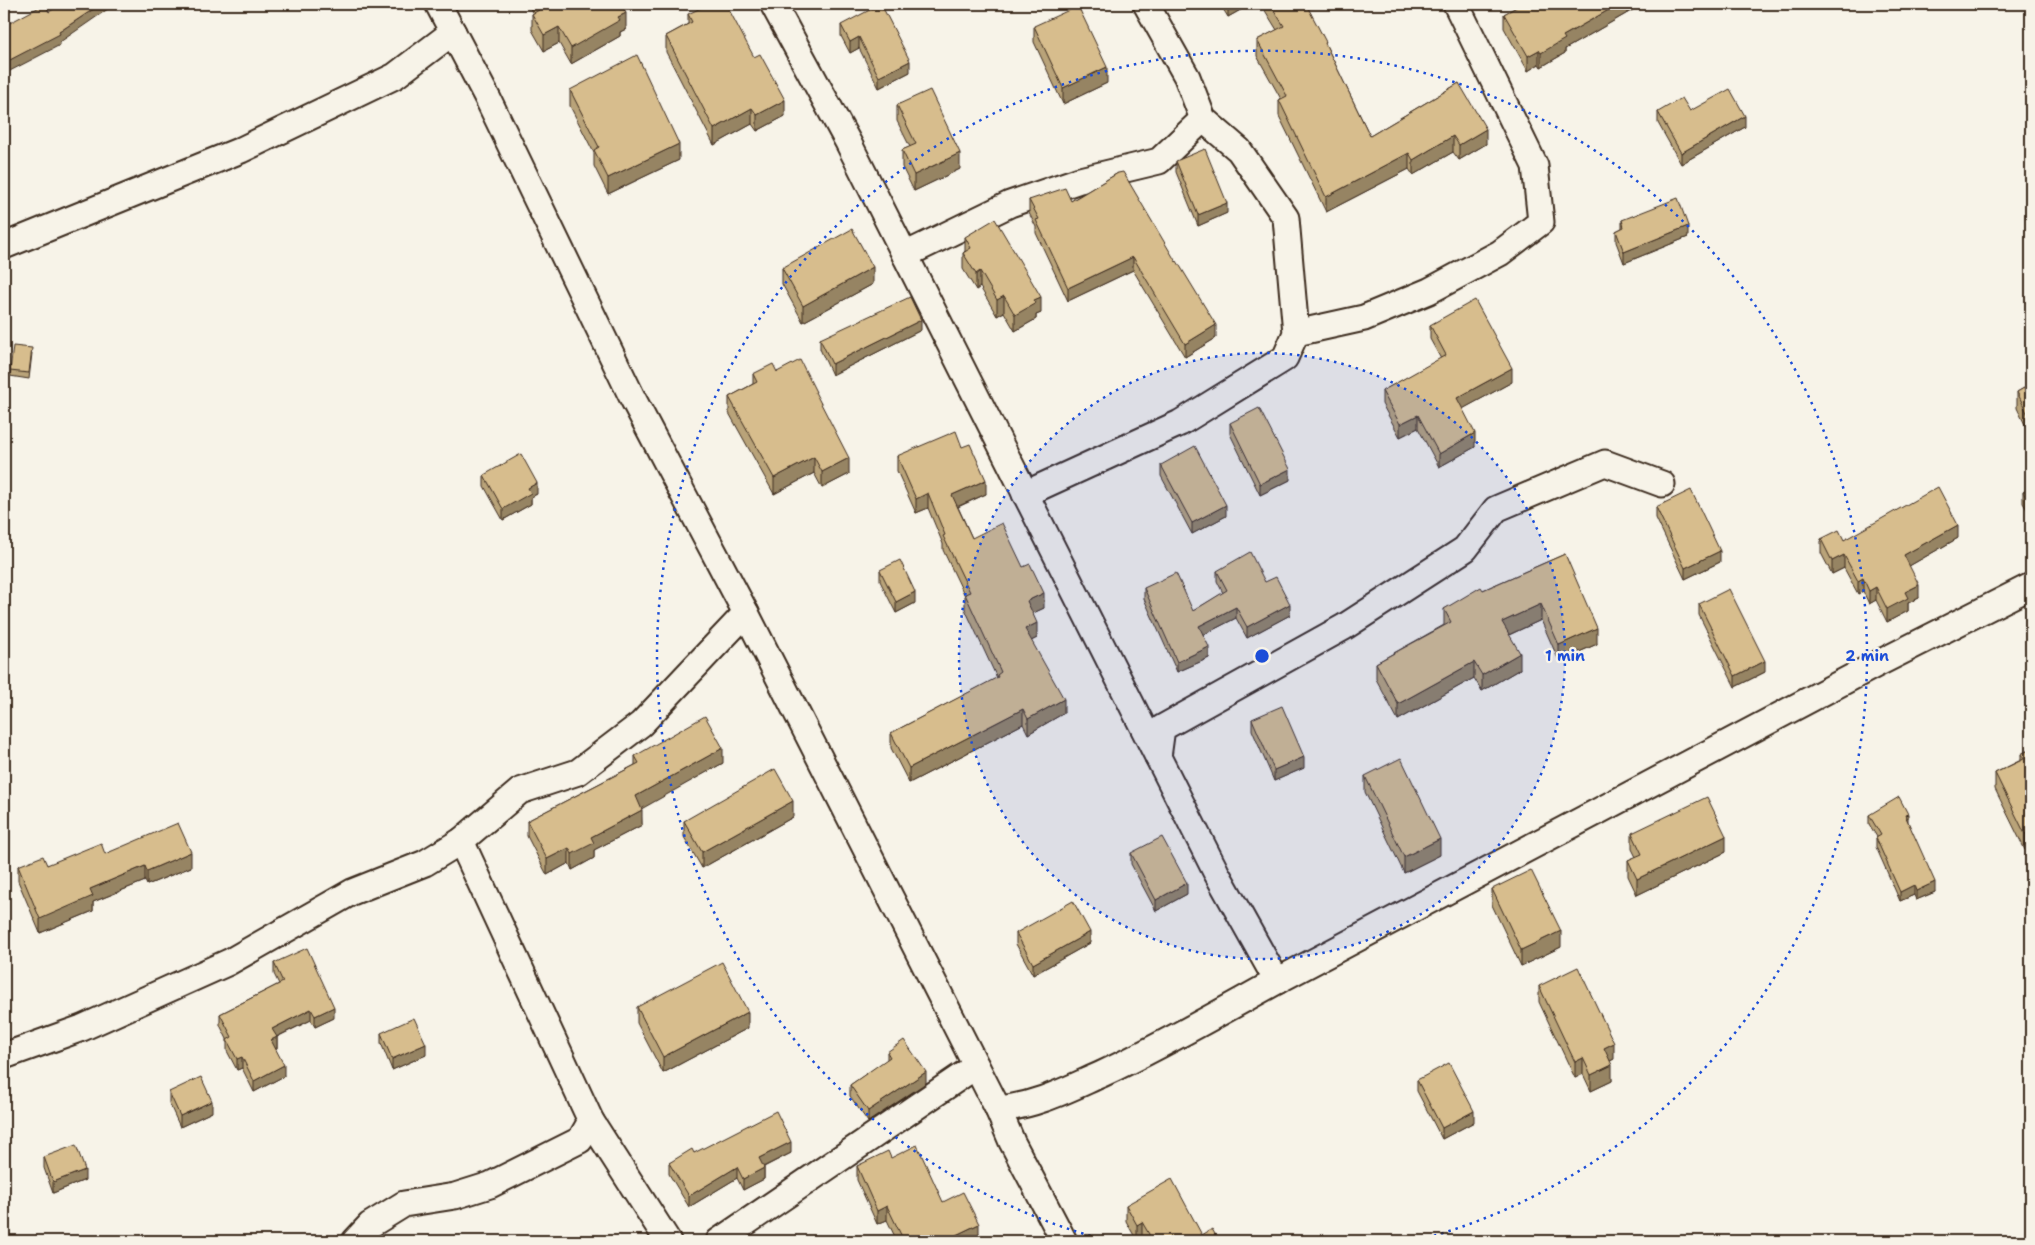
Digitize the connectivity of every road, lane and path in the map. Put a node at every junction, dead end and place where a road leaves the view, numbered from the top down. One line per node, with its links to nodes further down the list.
1 (438, 4): 5 (street)
2 (773, 4): 8 (street)
3 (1146, 4): 6 (street)
4 (1456, 4): 9 (street)
5 (453, 32): 7 (street); 13 (street)
6 (1203, 118): 8 (street); 9 (street)
7 (4, 246)
8 (905, 255): 11 (street)
9 (1296, 333): 11 (street)
10 (1662, 484): 14 (street)
11 (1025, 494): 14 (street)
12 (2031, 586): 16 (street)
13 (746, 613): 15 (street); 18 (street)
14 (1158, 757): 16 (street)
15 (461, 841): 17 (street); 20 (street)
16 (1277, 981): 19 (street)
17 (4, 1056)
18 (976, 1066): 19 (street); 23 (street)
19 (998, 1108): 24 (street)
20 (591, 1121): 21 (street); 22 (street)
21 (355, 1241)
22 (668, 1241)
23 (719, 1241)
24 (1064, 1241)

